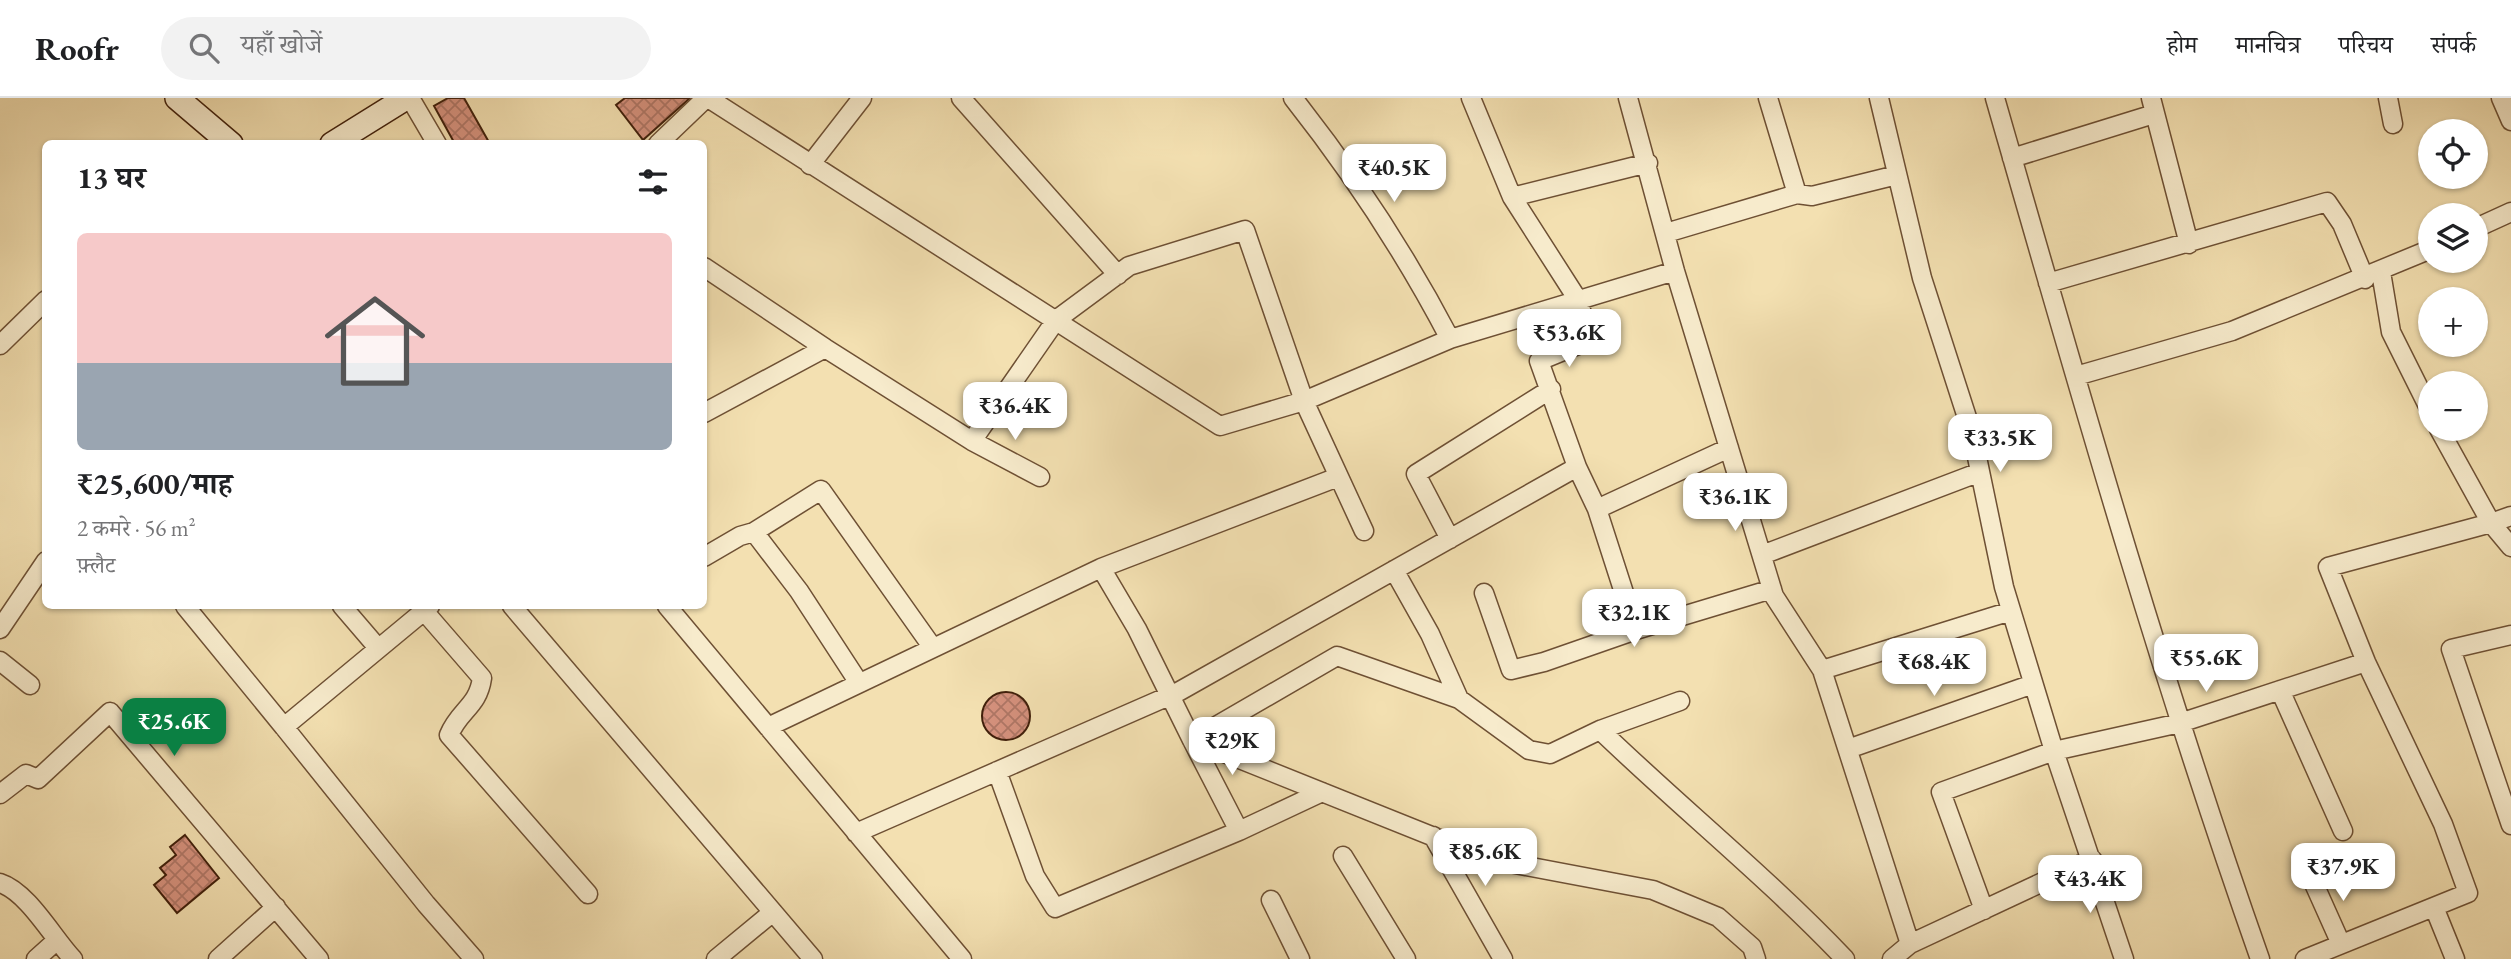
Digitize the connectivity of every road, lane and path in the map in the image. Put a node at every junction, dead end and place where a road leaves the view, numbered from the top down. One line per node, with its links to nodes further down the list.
1 (177, 98): 17 (street)
2 (408, 98): 18 (street); 19 (street)
3 (707, 98): 20 (street); 23 (street)
4 (862, 98): 23 (street)
5 (961, 98): 34 (street)
6 (1293, 98): 40 (street)
7 (1471, 98): 26 (street)
8 (1628, 98): 22 (street)
9 (1768, 98): 25 (street)
10 (1879, 98): 24 (street)
11 (1995, 98): 21 (street)
12 (2388, 98): 16 (street)
13 (2501, 98): 15 (street)
14 (2153, 106): 21 (street); 30 (street)
15 (2511, 121)
16 (2393, 124)
17 (226, 140)
18 (339, 140)
19 (435, 140)
20 (662, 140)
21 (2012, 158): 36 (street)
22 (1648, 163): 26 (street); 29 (street)
23 (810, 165): 39 (street)
24 (1898, 175): 25 (street); 52 (street)
25 (1797, 194): 29 (street)
26 (1512, 197): 37 (street)
27 (2511, 212): 28 (street)
28 (2488, 223)
29 (1666, 233): 33 (street)
30 (2189, 244): 35 (street); 36 (street)
31 (2418, 255): 35 (street)
32 (707, 269): 42 (street)
33 (1675, 271): 37 (street); 50 (street)
34 (1118, 275): 39 (street); 46 (street)
35 (2373, 276): 43 (street); 44 (street)
36 (2049, 283): 43 (street)
37 (1578, 300): 40 (street); 45 (street)
38 (42, 304): 41 (street)
39 (1056, 320): 46 (street); 48 (street)
40 (1450, 339): 46 (street)
41 (0, 345)
42 (825, 348): 47 (street); 48 (street)
43 (2076, 376): 91 (street)
44 (2418, 386)
45 (1551, 389): 51 (street); 60 (street)
46 (1304, 401): 54 (street)
47 (707, 411)
48 (972, 441): 53 (street)
49 (2446, 441): 57 (street)
50 (1729, 448): 55 (street); 63 (street)
51 (1577, 467): 55 (street); 60 (street)
52 (1980, 472): 63 (street); 75 (street)
53 (1040, 477)
54 (1338, 477): 58 (street); 65 (street)
55 (1597, 509): 77 (street)
56 (2511, 516): 57 (street)
57 (2491, 523): 61 (street); 82 (street)
58 (1364, 531)
59 (754, 532): 62 (street); 80 (street); 84 (street)
60 (1450, 538): 66 (street)
61 (2511, 547)
62 (707, 555)
63 (1762, 555): 67 (street)
64 (42, 567): 76 (street)
65 (1101, 568): 80 (street); 88 (street)
66 (1394, 570): 88 (street); 89 (street)
67 (1772, 589): 77 (street); 83 (street)
68 (1484, 593): 77 (street)
69 (187, 609): 92 (street)
70 (345, 609): 79 (street)
71 (426, 609): 79 (street)
72 (428, 609): 110 (street)
73 (515, 609): 115 (street)
74 (670, 609): 93 (street)
75 (2011, 611): 83 (street); 85 (street)
76 (0, 629)
77 (1636, 630)
78 (2511, 635): 101 (street)
79 (378, 648): 92 (street)
80 (933, 648): 84 (street)
81 (0, 661): 86 (street)
82 (2366, 662): 87 (street); 113 (street)
83 (1822, 670): 96 (street)
84 (859, 683): 93 (street)
85 (2033, 684): 96 (street); 97 (street)
86 (30, 685)
87 (2280, 690): 91 (street); 103 (street)
88 (1169, 696): 95 (street); 98 (street)
89 (1459, 699): 94 (street); 95 (street)
90 (1680, 701): 94 (street)
91 (2180, 723): 97 (street); 134 (street)
92 (284, 727): 123 (street)
93 (768, 727): 104 (street)
94 (1600, 730): 131 (street)
95 (1192, 740): 99 (street); 102 (street)
96 (1848, 749): 117 (street)
97 (2053, 751): 107 (street); 114 (street)
98 (997, 771): 102 (street); 104 (street)
99 (1322, 792): 102 (street); 105 (street)
100 (0, 794): 112 (street)
101 (2511, 825)
102 (1238, 831)
103 (2343, 831)
104 (856, 833): 126 (street)
105 (1433, 836): 129 (street); 130 (street)
106 (1343, 856): 128 (street)
107 (2092, 859): 114 (street); 133 (street)
108 (2311, 877): 118 (street)
109 (0, 883): 116 (street)
110 (588, 894)
111 (1271, 900): 127 (street)
112 (276, 907): 121 (street); 122 (street)
113 (2434, 907): 118 (street); 136 (street)
114 (1984, 910): 117 (street)
115 (773, 912): 124 (street); 125 (street)
116 (56, 941): 119 (street); 120 (street)
117 (1910, 944): 132 (street)
118 (2340, 944): 135 (street)
119 (36, 959)
120 (73, 959)
121 (218, 959)
122 (319, 959)
123 (474, 959)
124 (717, 959)
125 (813, 959)
126 (962, 959)
127 (1300, 959)
128 (1406, 959)
129 (1503, 959)
130 (1756, 959)
131 (1845, 959)
132 (1892, 959)
133 (2124, 959)
134 (2260, 959)
135 (2305, 959)
136 (2455, 959)

